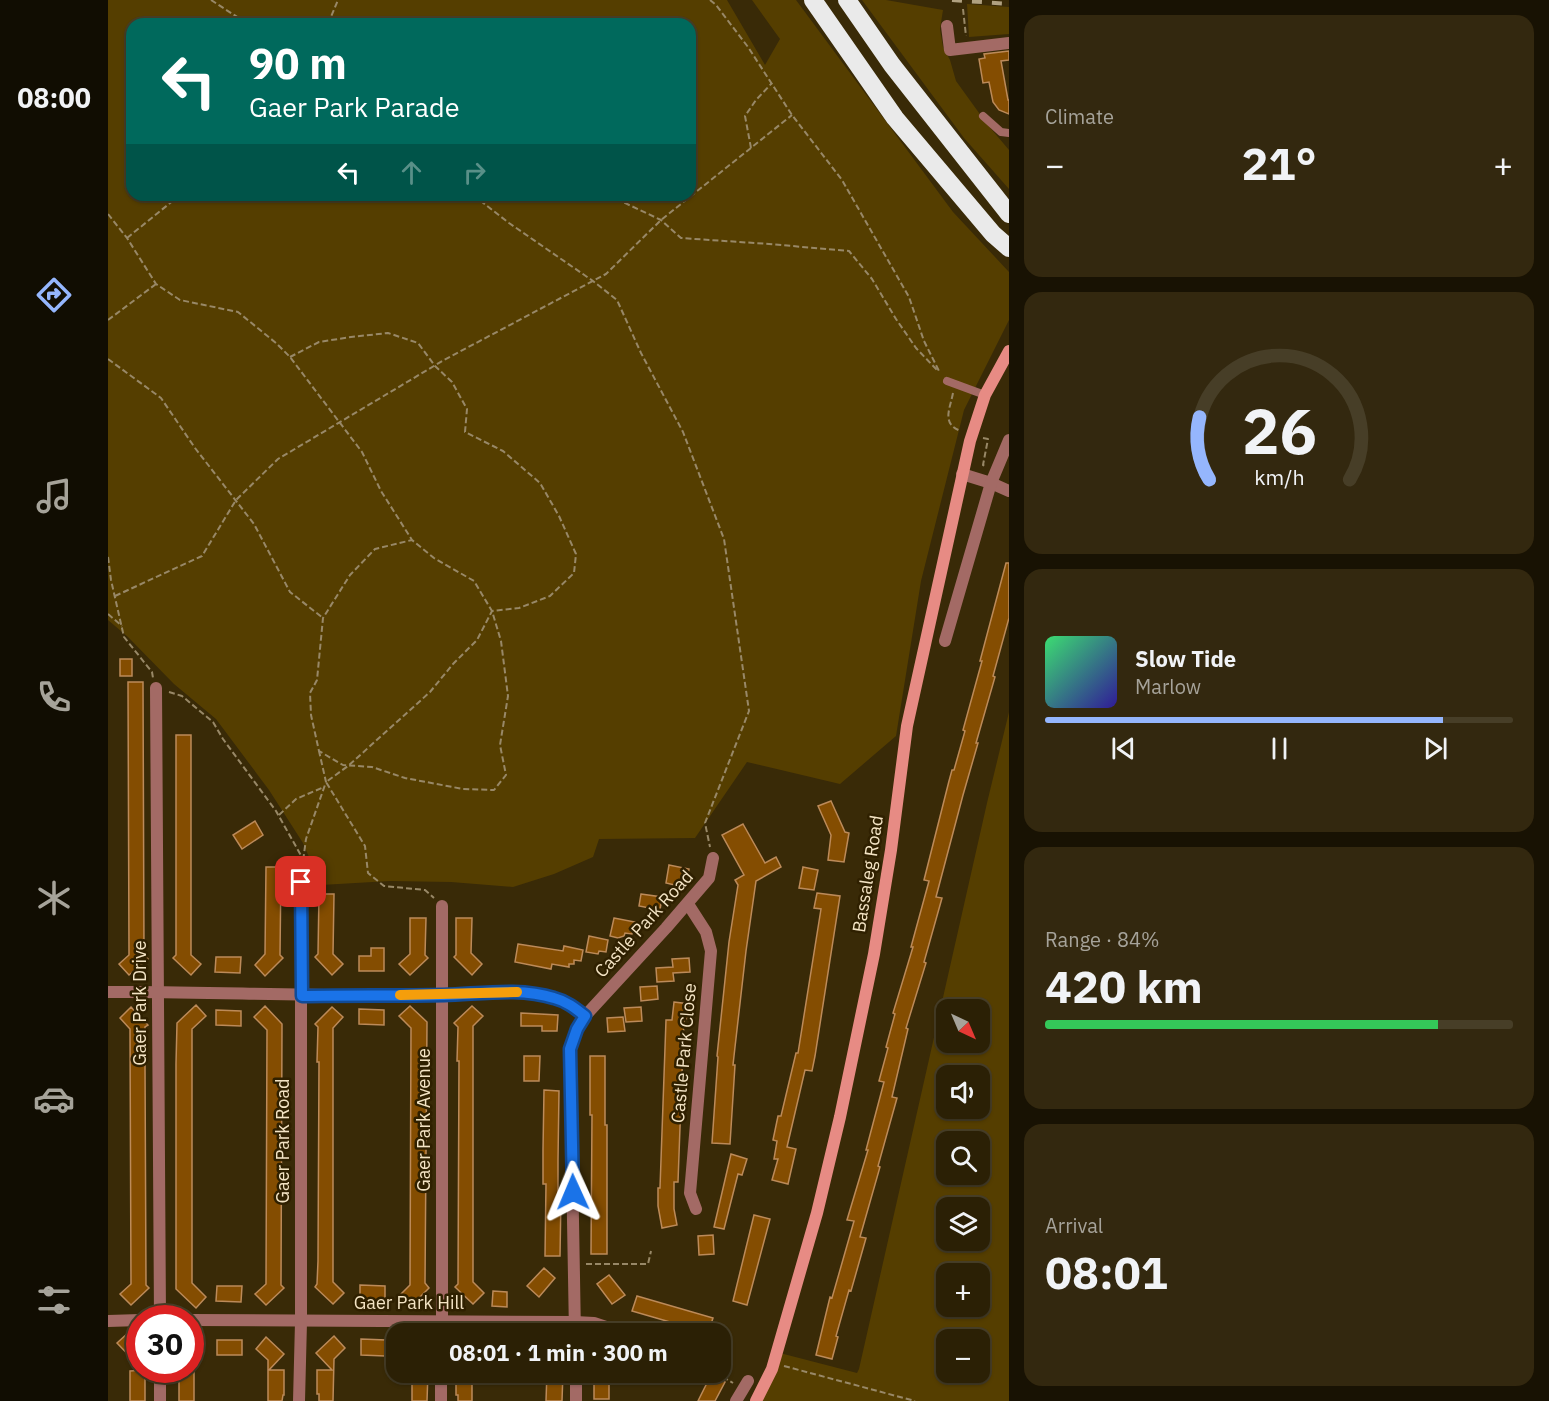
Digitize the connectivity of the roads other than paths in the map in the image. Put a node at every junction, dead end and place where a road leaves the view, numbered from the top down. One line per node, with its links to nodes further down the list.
1 (813, 0): 8 (highway)
2 (846, 0): 7 (highway)
3 (947, 26): 4 (street)
4 (1009, 43)
5 (983, 116): 6 (lane)
6 (1009, 133)
7 (1009, 214)
8 (1009, 248)
9 (1009, 351): 11 (street, Bassaleg Road)
10 (947, 382): 11 (lane)
11 (985, 395): 13 (street, Bassaleg Road)
12 (1009, 440): 14 (street)
13 (962, 474): 14 (street); 45 (street, Bassaleg Road)
14 (991, 483): 15 (street); 16 (street)
15 (1009, 491)
16 (945, 641)
17 (156, 688): 23 (street, Gaer Park Drive)
18 (713, 858): 20 (street, Castle Park Road)
19 (301, 882): 25 (street, Gaer Park Road)
20 (688, 904): 26 (street, Castle Park Road); 27 (street, Castle Park Close)
21 (442, 906): 24 (street, Gaer Park Avenue)
22 (108, 992): 23 (street)
23 (158, 992): 25 (street); 28 (street, Gaer Park Drive)
24 (442, 995): 25 (street); 26 (street); 31 (street, Gaer Park Avenue)
25 (302, 996): 33 (street, Gaer Park Road)
26 (588, 1013): 35 (street, Castle Park Road)
27 (696, 1209)
28 (160, 1305)
29 (126, 1320): 32 (street)
30 (204, 1320): 33 (street, Gaer Park Hill)
31 (442, 1320): 33 (street, Gaer Park Hill); 34 (street, Gaer Park Hill)
32 (108, 1321)
33 (300, 1322): 41 (street, Gaer Park Road)
34 (492, 1323)
35 (575, 1323)
36 (160, 1383): 40 (street)
37 (441, 1383): 42 (street)
38 (576, 1383): 43 (street)
39 (746, 1384): 44 (street)
40 (160, 1401)
41 (299, 1401)
42 (441, 1401)
43 (576, 1401)
44 (736, 1401)
45 (756, 1401)

